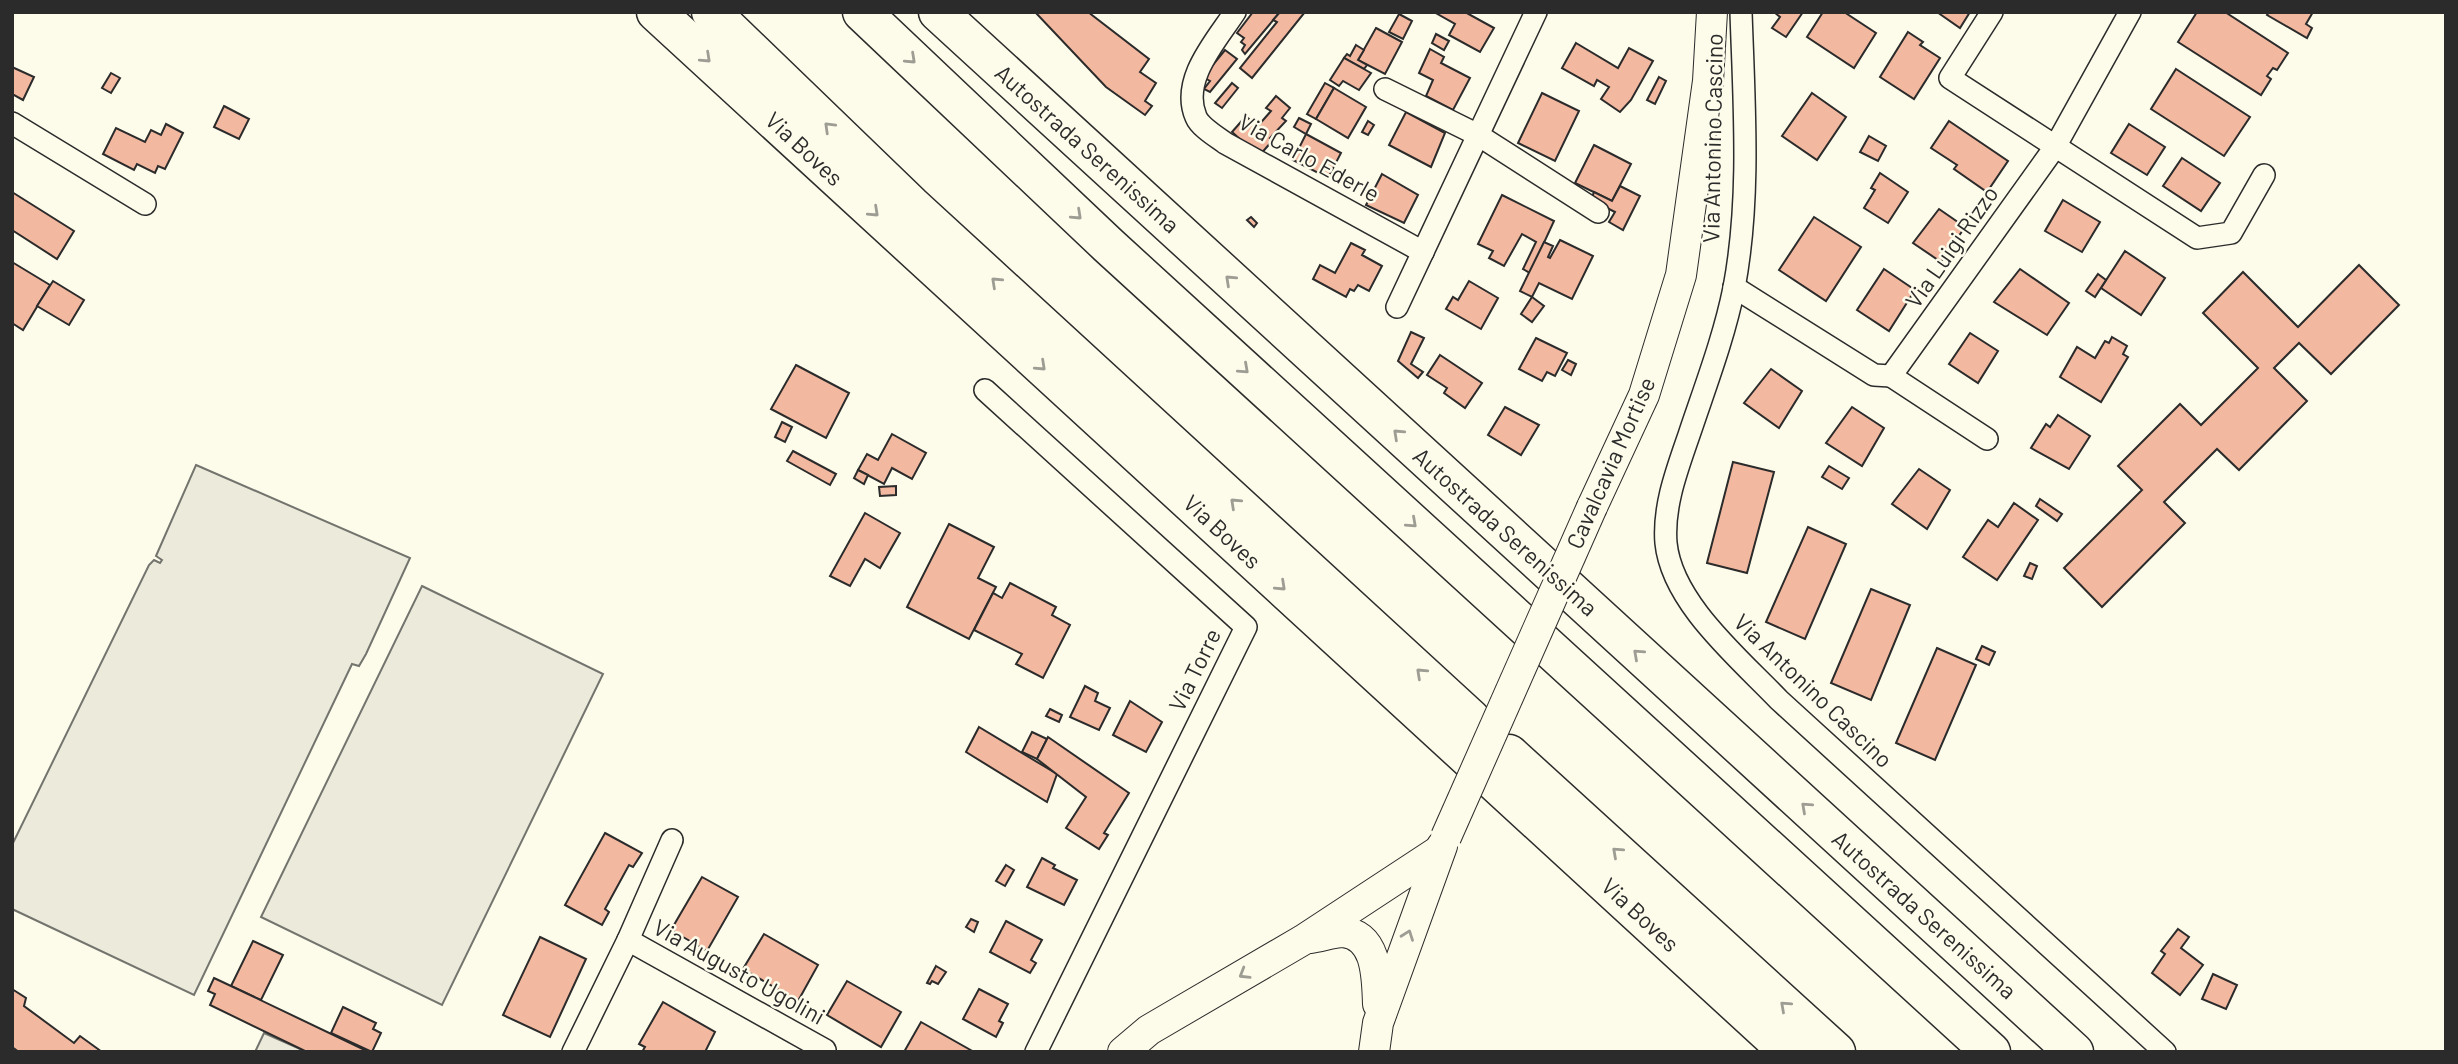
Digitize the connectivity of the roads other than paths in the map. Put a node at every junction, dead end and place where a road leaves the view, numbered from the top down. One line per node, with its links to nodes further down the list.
1 (656, 12): 36 (highway, Via Boves, one-way to 36)
2 (711, 12): 24 (highway, Via Boves, one-way to 2)
3 (862, 12): 38 (highway, one-way to 38)
4 (938, 12): 39 (highway, Autostrada Serenissima, one-way to 4)
5 (1235, 12): 18 (street, Via Carlo Ederle)
6 (1536, 12): 13 (street)
7 (1712, 12): 27 (street, Cavalcavia Mortise, bridge)
8 (1741, 12): 19 (street, Via Antonino Cascino)
9 (1992, 12): 14 (street)
10 (2126, 14): 14 (street, Via Luigi Rizzo)
11 (1385, 89): 13 (street)
12 (12, 123): 16 (street)
13 (1478, 135): 17 (street); 18 (street)
14 (2055, 147): 15 (street); 21 (street, Via Luigi Rizzo)
15 (2264, 175)
16 (145, 204)
17 (1598, 212)
18 (1423, 251): 20 (street)
19 (1734, 287): 21 (street); 40 (street, Via Antonino Cascino)
20 (1398, 307)
21 (1891, 376): 23 (street)
22 (985, 390): 33 (street, Via Torre)
23 (1987, 439)
24 (1471, 719)
25 (1510, 754): 37 (highway, Via Boves, one-way to 25)
26 (672, 840): 28 (street, Via Augusto Ugolini)
27 (1443, 844): 29 (street, Cavalcavia Mortise); 30 (street, Cavalcavia Mortise, one-way to 27)
28 (628, 940): 31 (street, Via Augusto Ugolini); 32 (street, Via Augusto Ugolini)
29 (1303, 940): 30 (street, Cavalcavia Mortise); 34 (street, Cavalcavia Mortise, one-way to 34)
30 (1378, 1023): 35 (street, Cavalcavia Mortise)
31 (825, 1050)
32 (573, 1052)
33 (1036, 1052)
34 (1123, 1052)
35 (1374, 1052)
36 (1789, 1052)
37 (1836, 1052)
38 (1991, 1052)
39 (2074, 1052)
40 (2165, 1052)

